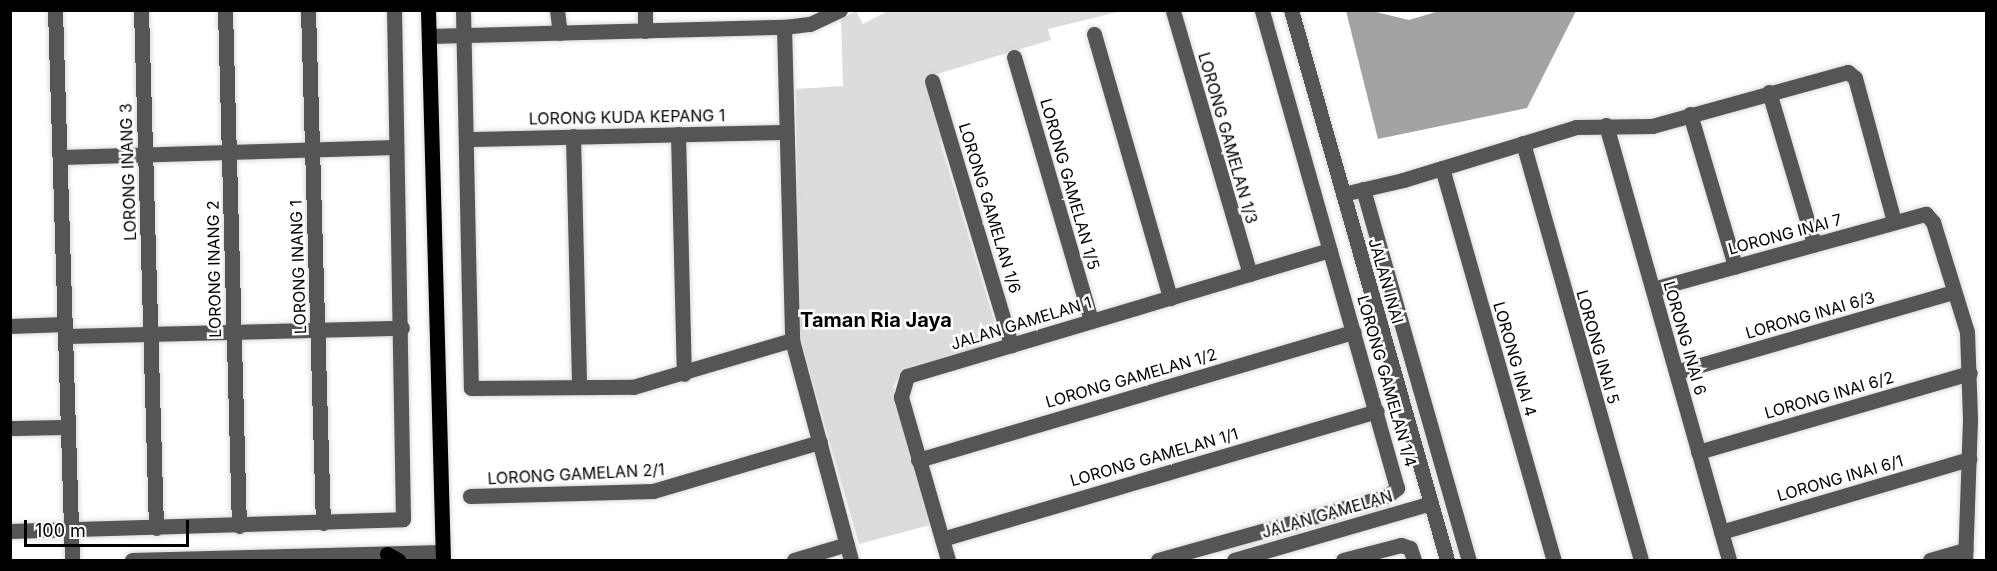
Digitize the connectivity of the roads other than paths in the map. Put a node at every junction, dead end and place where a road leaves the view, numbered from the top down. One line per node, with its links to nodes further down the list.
1 (55, 10): 34 (street)
2 (141, 10): 33 (street, LORONG INANG 3)
3 (225, 10): 32 (street, LORONG INANG 2)
4 (308, 10): 31 (street, LORONG INANG 1)
5 (394, 10): 30 (street)
6 (428, 10): 19 (main road)
7 (464, 10): 18 (street)
8 (557, 10): 16 (street)
9 (645, 10): 15 (street)
10 (840, 10): 14 (street)
11 (1262, 10): 40 (street, LORONG GAMELAN 1/4)
12 (1291, 10): 37 (street, JALAN INAI)
13 (1173, 11): 42 (street, LORONG GAMELAN 1/3)
14 (783, 27): 15 (street); 25 (street)
15 (645, 31): 16 (street)
16 (560, 33): 18 (street)
17 (1094, 34): 45 (street)
18 (465, 35): 19 (street); 28 (street)
19 (429, 36): 78 (main road)
20 (1014, 57): 46 (street, LORONG GAMELAN 1/5)
21 (932, 81): 55 (street, LORONG GAMELAN 1/6)
22 (1769, 92): 23 (street); 38 (street); 39 (street)
23 (1690, 114): 24 (street); 41 (street)
24 (1606, 125): 29 (street); 43 (street, LORONG INAI 6)
25 (786, 132): 26 (street, LORONG KUDA KEPANG 1); 54 (street)
26 (678, 134): 27 (street, LORONG KUDA KEPANG 1); 58 (street)
27 (573, 136): 28 (street, LORONG KUDA KEPANG 1); 59 (street)
28 (469, 138): 59 (street)
29 (1523, 143): 35 (street); 92 (street, LORONG INAI 5)
30 (396, 147): 31 (street); 48 (street)
31 (312, 150): 32 (street); 49 (street, LORONG INANG 1)
32 (229, 152): 33 (street); 51 (street, LORONG INANG 2)
33 (146, 154): 34 (street); 53 (street, LORONG INANG 3)
34 (61, 157): 50 (street)
35 (1442, 168): 36 (street); 91 (street, LORONG INAI 4)
36 (1363, 189): 37 (street); 90 (street)
37 (1343, 194): 68 (street, JALAN INAI)
38 (1894, 222): 39 (street, LORONG INAI 7); 44 (street, LORONG INAI 7)
39 (1814, 244): 41 (street, LORONG INAI 7)
40 (1330, 250): 42 (street, JALAN GAMELAN 1); 52 (street, LORONG GAMELAN 1/4)
41 (1735, 266): 43 (street, LORONG INAI 7)
42 (1250, 274): 45 (street, JALAN GAMELAN 1)
43 (1653, 289): 56 (street, LORONG INAI 6)
44 (1954, 292): 56 (street, LORONG INAI 6/3); 57 (street)
45 (1170, 298): 46 (street, JALAN GAMELAN 1)
46 (1091, 321): 55 (street, JALAN GAMELAN 1)
47 (10, 326): 50 (street)
48 (402, 328): 49 (street); 69 (street)
49 (317, 329): 51 (street); 69 (street, LORONG INANG 1)
50 (66, 330): 53 (street); 61 (street)
51 (234, 332): 53 (street); 70 (street, LORONG INANG 2)
52 (1354, 332): 60 (street, LORONG GAMELAN 1/4); 66 (street, LORONG GAMELAN 1/2)
53 (151, 333): 71 (street, LORONG INANG 3)
54 (792, 340): 58 (street); 63 (street)
55 (1011, 345): 66 (street, JALAN GAMELAN 1)
56 (1676, 372): 64 (street, LORONG INAI 6)
57 (1970, 373): 64 (street, LORONG INAI 6/2); 65 (street)
58 (684, 374): 59 (street)
59 (579, 387)
60 (1377, 411): 75 (street, LORONG GAMELAN 1/1); 85 (street, LORONG GAMELAN 1/4)
61 (68, 427): 62 (street); 72 (street)
62 (10, 428)
63 (820, 442): 67 (street, LORONG GAMELAN 2/1); 76 (street)
64 (1698, 452): 74 (street, LORONG INAI 6)
65 (1969, 459): 74 (street, LORONG INAI 6/1); 77 (street)
66 (918, 460): 75 (street, JALAN GAMELAN 1)
67 (471, 496)
68 (1431, 503): 86 (street, JALAN GAMELAN); 89 (street, JALAN INAI)
69 (323, 523): 70 (street)
70 (239, 526): 71 (street)
71 (156, 528): 72 (street)
72 (71, 529): 73 (street); 80 (street)
73 (10, 531)
74 (1721, 532): 93 (street, LORONG INAI 6)
75 (942, 539): 84 (street, JALAN GAMELAN 1)
76 (847, 544): 82 (street); 83 (street)
77 (1966, 555): 94 (street)
78 (443, 556): 79 (street)
79 (393, 557): 81 (street)
80 (72, 561)
81 (132, 561)
82 (794, 561)
83 (851, 561)
84 (948, 561)
85 (1158, 561)
86 (1234, 561)
87 (1343, 561): 88 (street)
88 (1414, 561)
89 (1447, 561)
90 (1469, 561)
91 (1554, 561)
92 (1641, 561)
93 (1729, 561)
94 (1930, 561)

